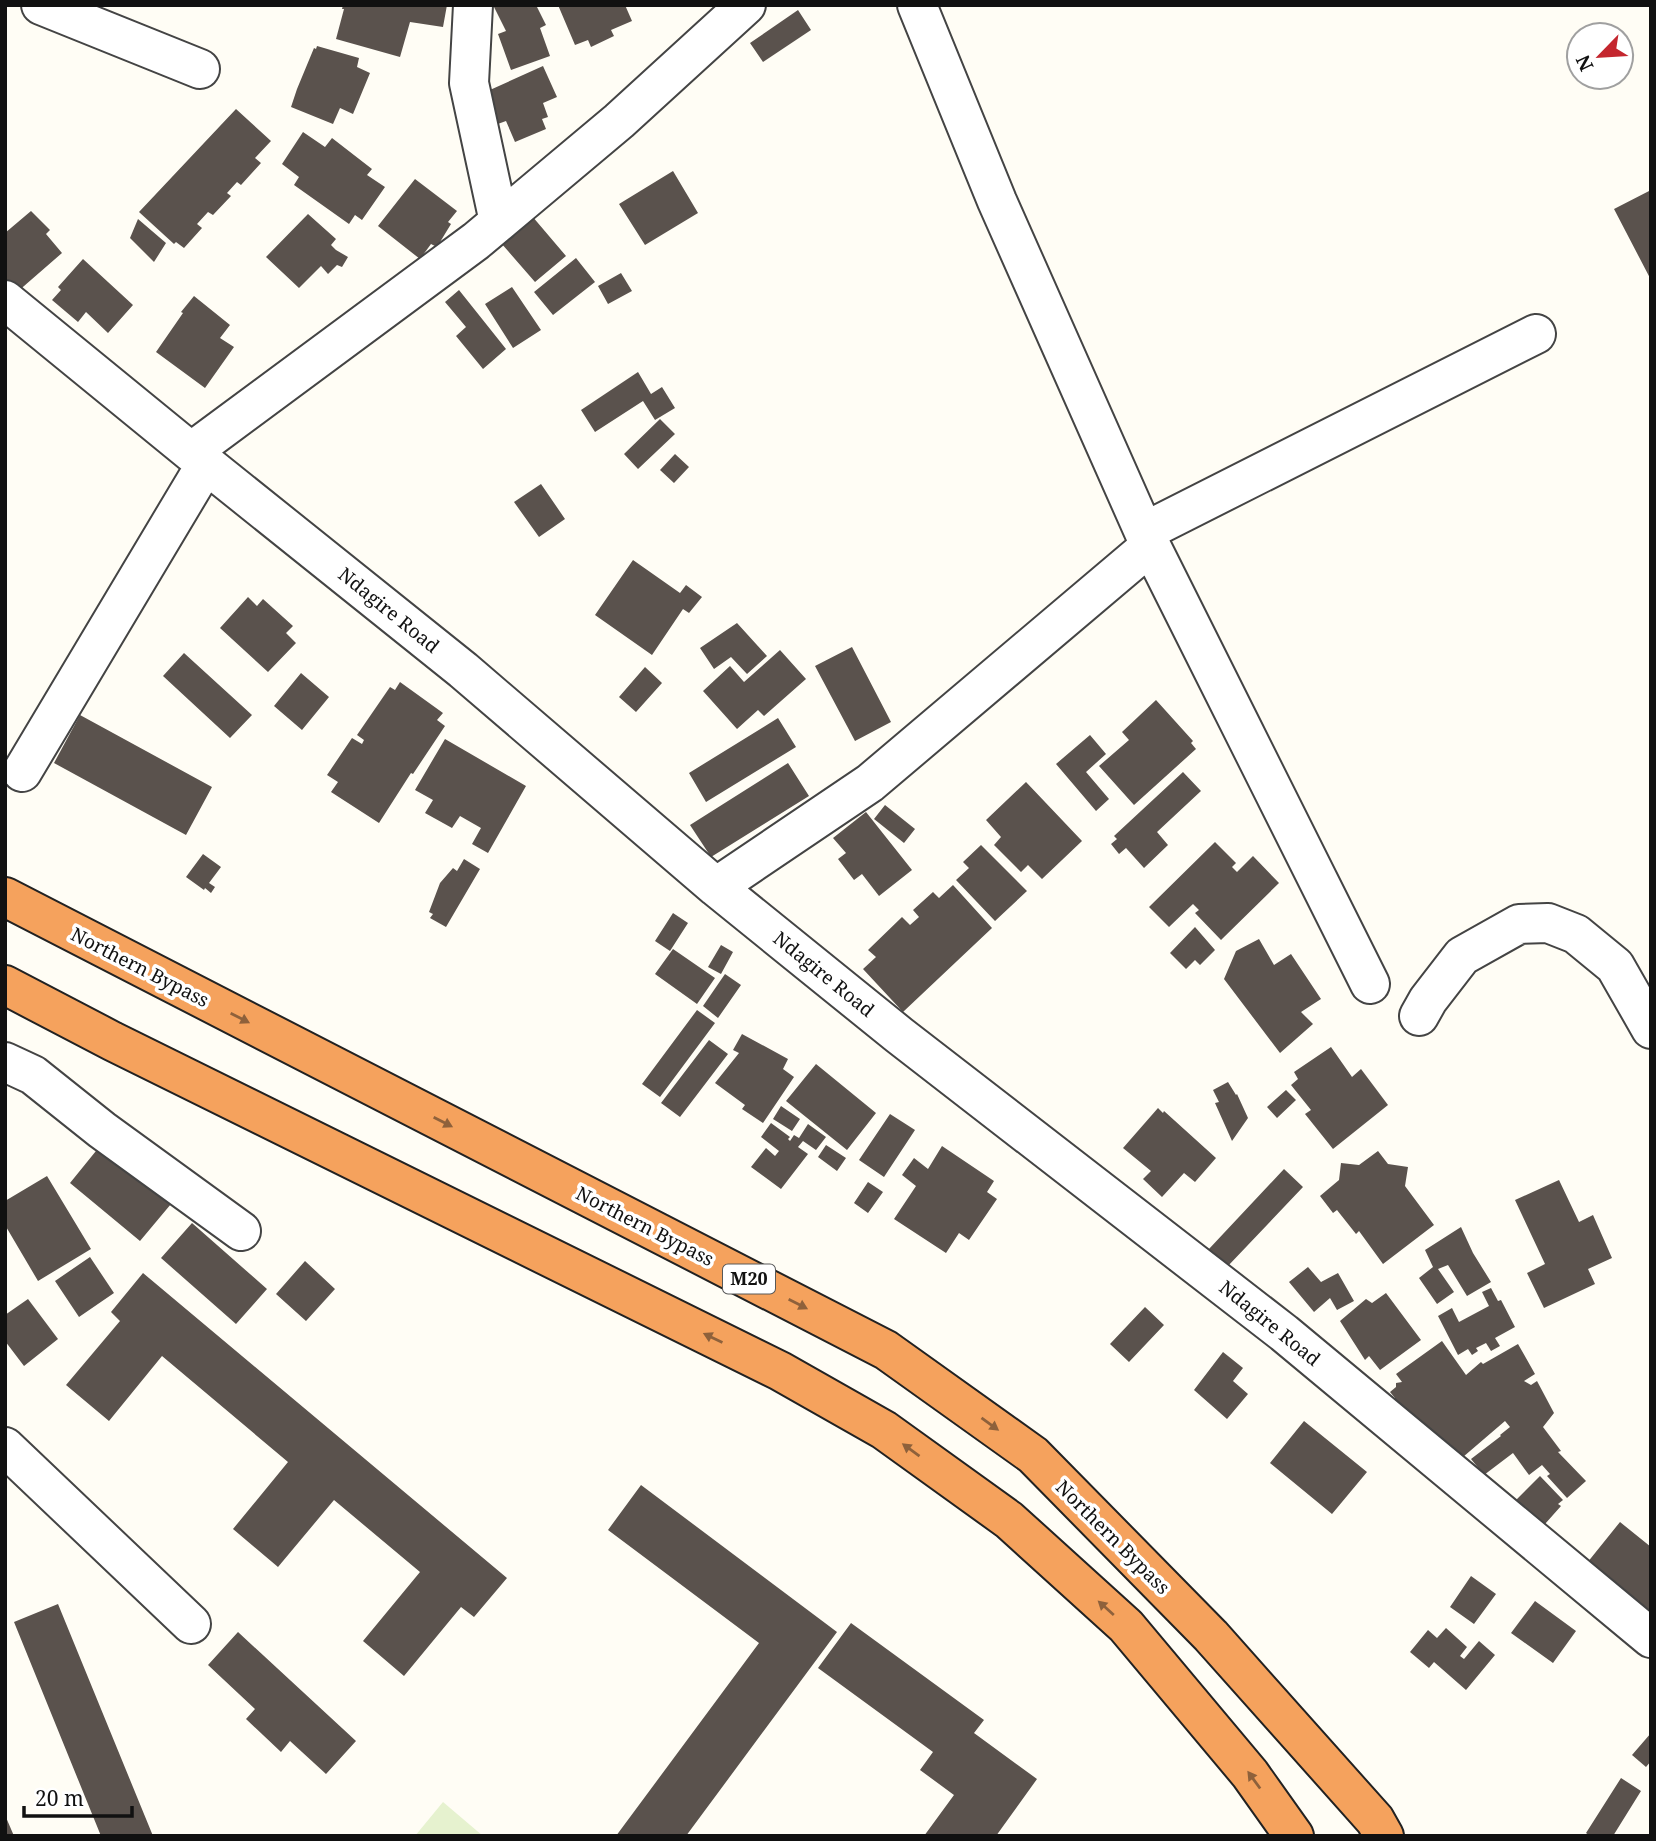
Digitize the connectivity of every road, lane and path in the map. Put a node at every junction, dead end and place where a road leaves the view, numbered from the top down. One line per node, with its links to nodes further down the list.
1 (41, 5): 5 (street)
2 (473, 5): 6 (street)
3 (746, 5): 6 (street)
4 (917, 5): 10 (street)
5 (200, 69)
6 (499, 222): 9 (street)
7 (5, 300): 9 (street, Ndagire Road)
8 (1536, 334): 10 (street)
9 (198, 458): 11 (street); 12 (street, Ndagire Road)
10 (1147, 539): 12 (street); 14 (street)
11 (22, 772)
12 (716, 887): 22 (street, Ndagire Road)
13 (5, 897): 24 (highway, Northern Bypass / M20, one-way to 24)
14 (1370, 984)
15 (5, 985): 23 (highway, one-way to 15)
16 (1419, 1016): 17 (street)
17 (1651, 1029)
18 (5, 1062): 19 (street)
19 (242, 1231)
20 (5, 1447): 21 (street)
21 (191, 1624)
22 (1651, 1638)
23 (1294, 1836)
24 (1384, 1836)

